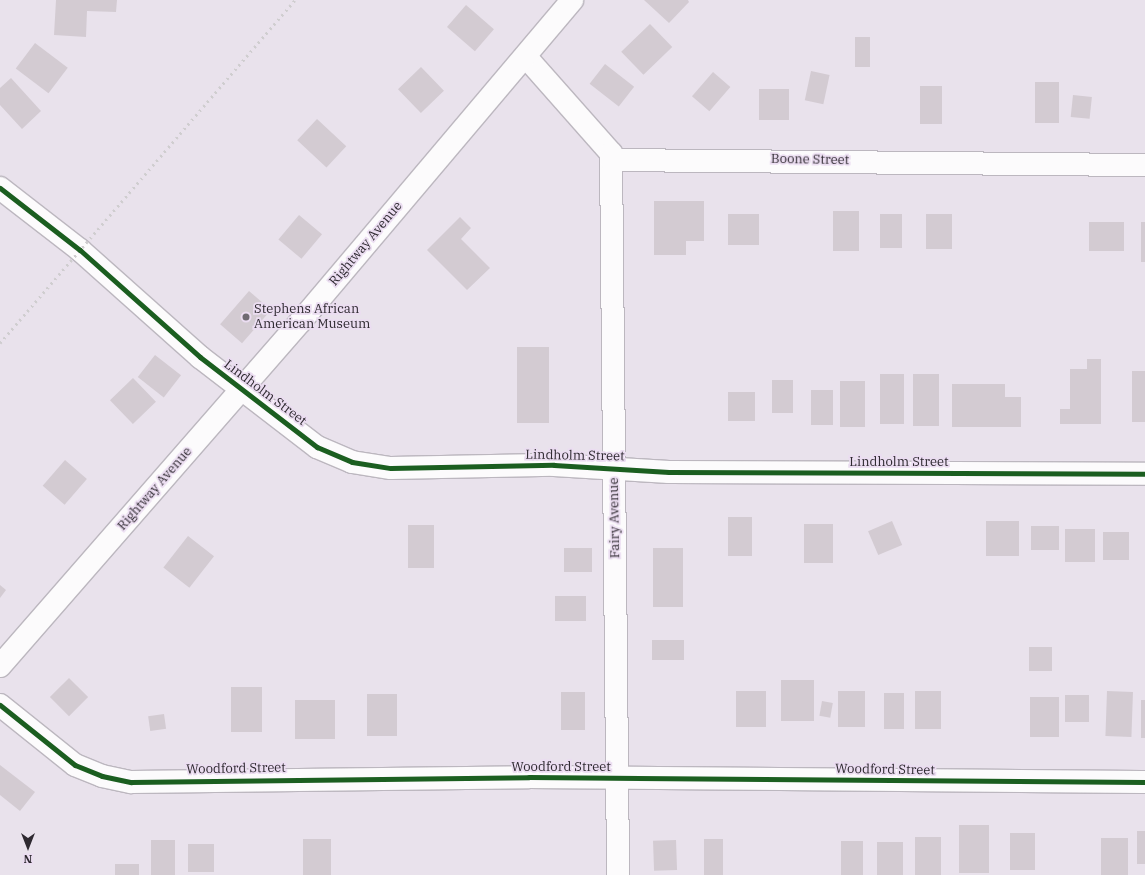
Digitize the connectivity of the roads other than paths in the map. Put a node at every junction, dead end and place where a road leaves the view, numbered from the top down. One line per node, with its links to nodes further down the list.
1 (572, 0): 2 (street, Rightway Avenue)
2 (526, 57): 3 (street); 6 (street, Rightway Avenue)
3 (611, 160): 4 (street, Boone Street); 7 (street, Fairy Avenue)
4 (1145, 165)
5 (0, 188): 6 (street, Lindholm Street)
6 (242, 389): 7 (street, Lindholm Street); 9 (street, Rightway Avenue)
7 (614, 467): 8 (street, Lindholm Street); 11 (street, Fairy Avenue)
8 (1145, 474)
9 (0, 666)
10 (0, 705): 11 (street, Woodford Street)
11 (618, 778): 12 (street, Woodford Street); 13 (street, Fairy Avenue)
12 (1145, 782)
13 (618, 875)

